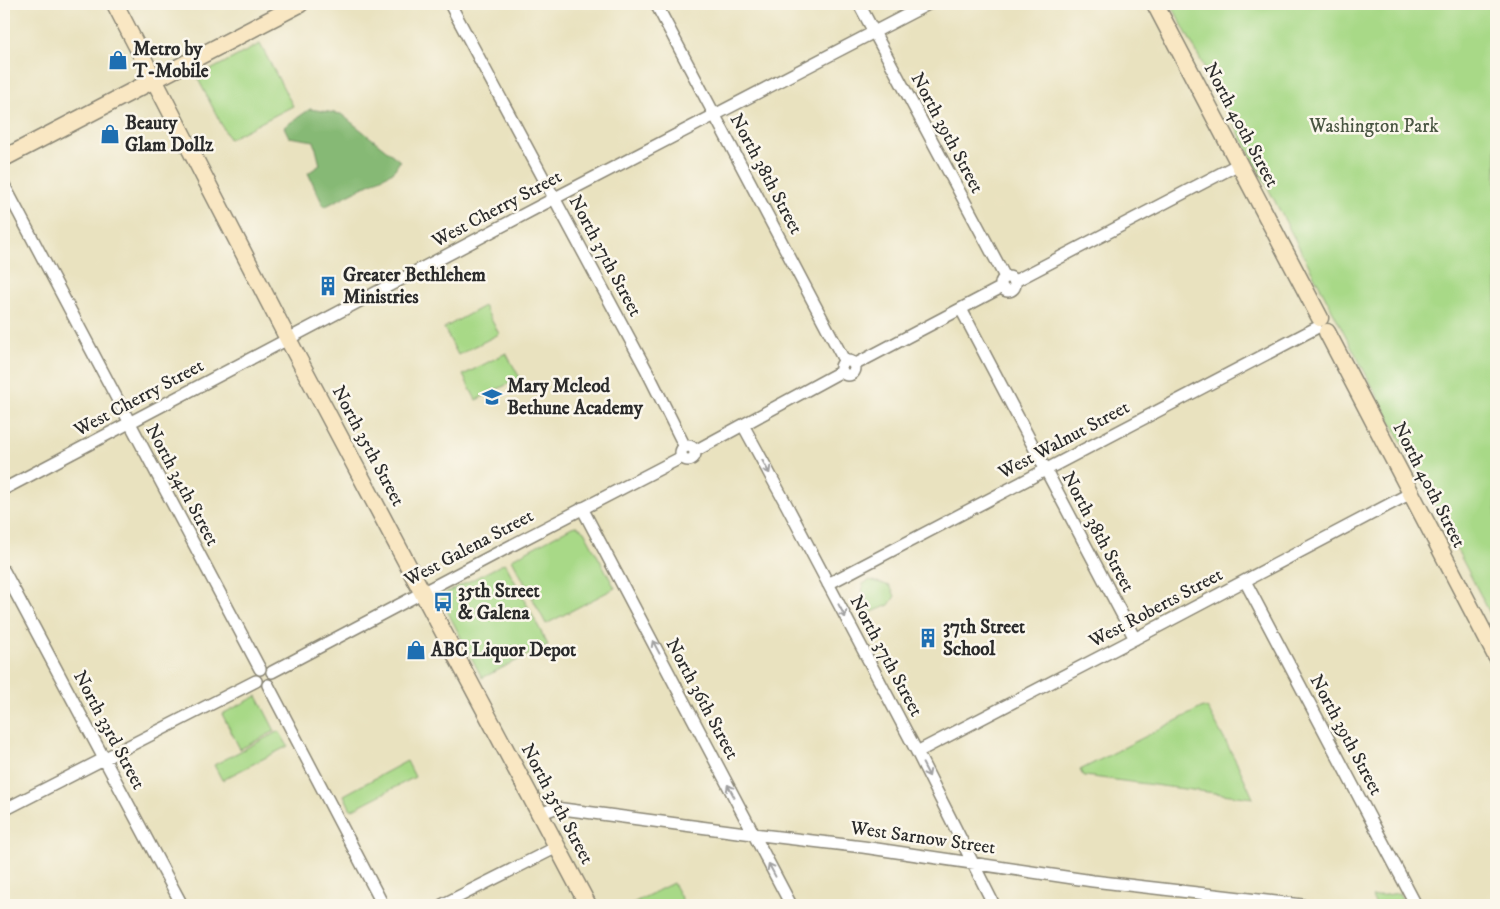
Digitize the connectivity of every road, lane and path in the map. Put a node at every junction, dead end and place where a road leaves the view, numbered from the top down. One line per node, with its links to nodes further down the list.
1 (116, 4): 9 (street, North 35th Street)
2 (300, 4): 9 (street)
3 (450, 4): 14 (street, North 37th Street)
4 (656, 4): 10 (street, North 38th Street)
5 (859, 4): 8 (street, North 39th Street)
6 (928, 4): 8 (street, West Cherry Street)
7 (1154, 4): 12 (street, North 40th Street)
8 (874, 32): 10 (street, West Cherry Street); 15 (street, North 39th Street)
9 (155, 79): 11 (street); 18 (street, North 35th Street)
10 (715, 115): 14 (street, West Cherry Street); 19 (street, North 38th Street)
11 (4, 158)
12 (1239, 164): 15 (street, West Galena Street); 17 (street, North 40th Street)
13 (4, 185): 20 (street, North 34th Street)
14 (555, 198): 18 (street, West Cherry Street); 22 (street, North 37th Street)
15 (1007, 282): 16 (street, West Galena Street)
16 (961, 309): 19 (street, West Galena Street); 23 (street, North 38th Street)
17 (1321, 326): 23 (street, West Walnut Street); 25 (street, North 40th Street)
18 (288, 339): 20 (street, West Cherry Street); 30 (street, North 35th Street)
19 (847, 366): 21 (street, West Galena Street)
20 (129, 423): 24 (street, West Cherry Street); 33 (street, North 34th Street)
21 (743, 425): 22 (street, West Galena Street); 29 (street, North 37th Street, one-way to 29)
22 (687, 452): 26 (street, West Galena Street)
23 (1045, 470): 29 (street, West Walnut Street); 31 (street, North 38th Street)
24 (4, 489)
25 (1411, 493): 28 (street, West Roberts Street); 32 (street, North 40th Street)
26 (582, 508): 30 (street, West Galena Street); 41 (street, North 36th Street, one-way to 26)
27 (4, 571): 38 (street, North 33rd Street)
28 (1245, 581): 31 (street, West Roberts Street); 51 (street, North 39th Street)
29 (828, 584): 37 (street, North 37th Street, one-way to 37)
30 (423, 592): 34 (street, West Galena Street); 40 (street, North 35th Street)
31 (1135, 639): 37 (street, West Roberts Street)
32 (1496, 656)
33 (260, 669): 34 (street); 35 (street)
34 (272, 672): 36 (street)
35 (256, 681): 36 (street); 38 (street)
36 (268, 685): 45 (street)
37 (917, 752): 43 (street, North 37th Street, one-way to 43)
38 (104, 759): 39 (street); 44 (street, North 33rd Street)
39 (4, 810)
40 (540, 814): 41 (street, West Sarnow Street); 42 (street, North 35th Street)
41 (753, 834): 43 (street, West Sarnow Street); 48 (street, North 36th Street, one-way to 41)
42 (557, 847): 46 (street); 47 (street, North 35th Street)
43 (971, 862): 49 (street, North 37th Street); 50 (street, West Sarnow Street)
44 (182, 905)
45 (383, 905)
46 (442, 905)
47 (588, 905)
48 (791, 905)
49 (994, 905)
50 (1302, 905)
51 (1416, 905)

